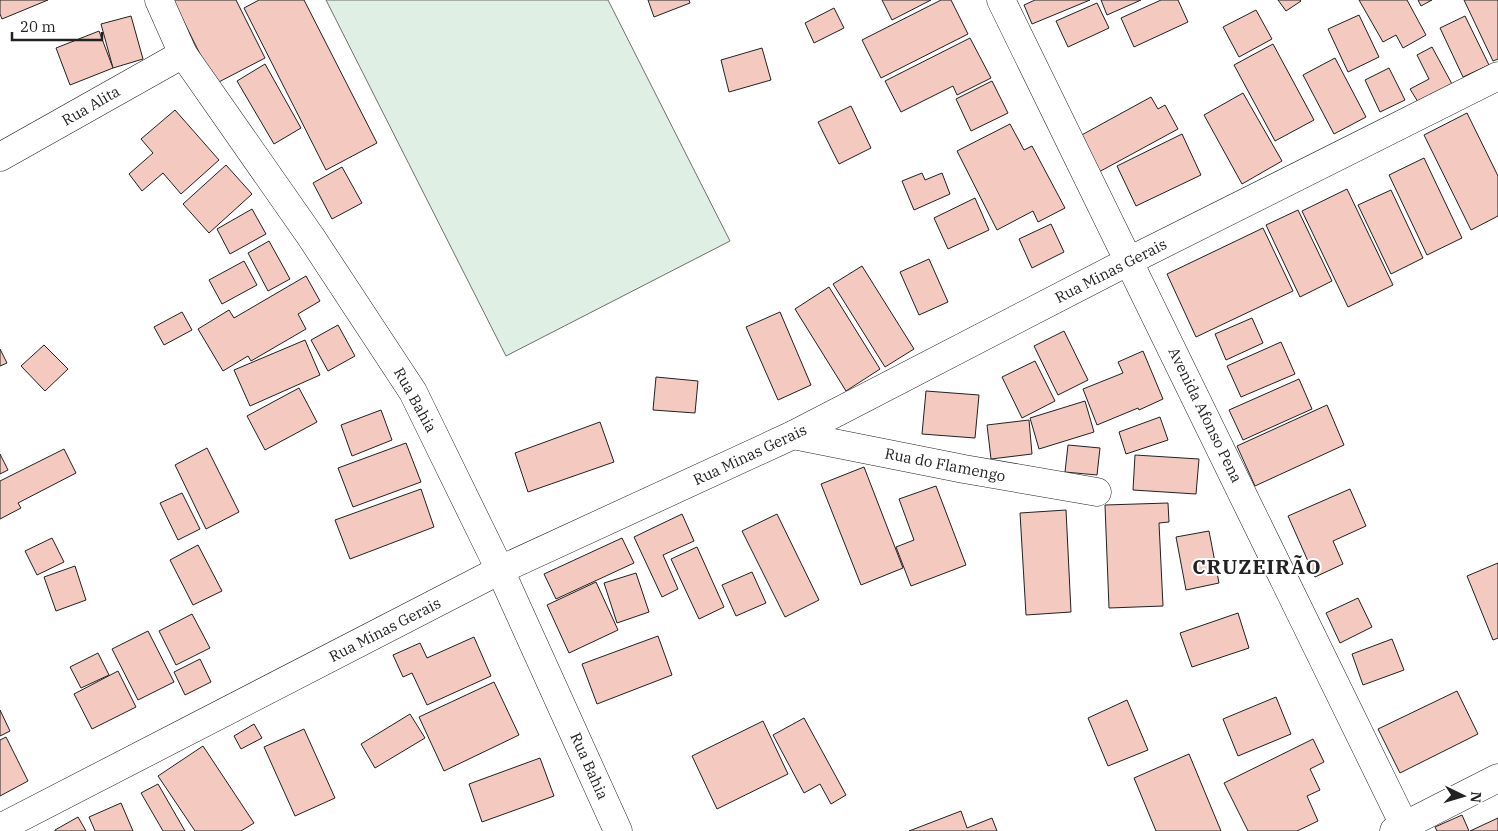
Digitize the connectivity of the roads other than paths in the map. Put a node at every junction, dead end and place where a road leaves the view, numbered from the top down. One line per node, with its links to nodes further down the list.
1 (160, 0): 3 (street, Rua Bahia)
2 (1002, 0): 6 (street, Avenida Afonso Pena)
3 (182, 54): 5 (street, Rua Alita); 9 (street, Rua Bahia)
4 (1498, 76): 6 (street, Rua Minas Gerais)
5 (0, 157)
6 (1129, 261): 7 (street, Rua Minas Gerais); 12 (street, Avenida Afonso Pena)
7 (793, 435): 8 (street, Rua do Flamengo); 9 (street, Rua Minas Gerais)
8 (1097, 492)
9 (500, 570): 11 (street, Rua Minas Gerais); 13 (street, Rua Bahia)
10 (1498, 778): 12 (street)
11 (0, 828)
12 (1402, 829)
13 (618, 831)

